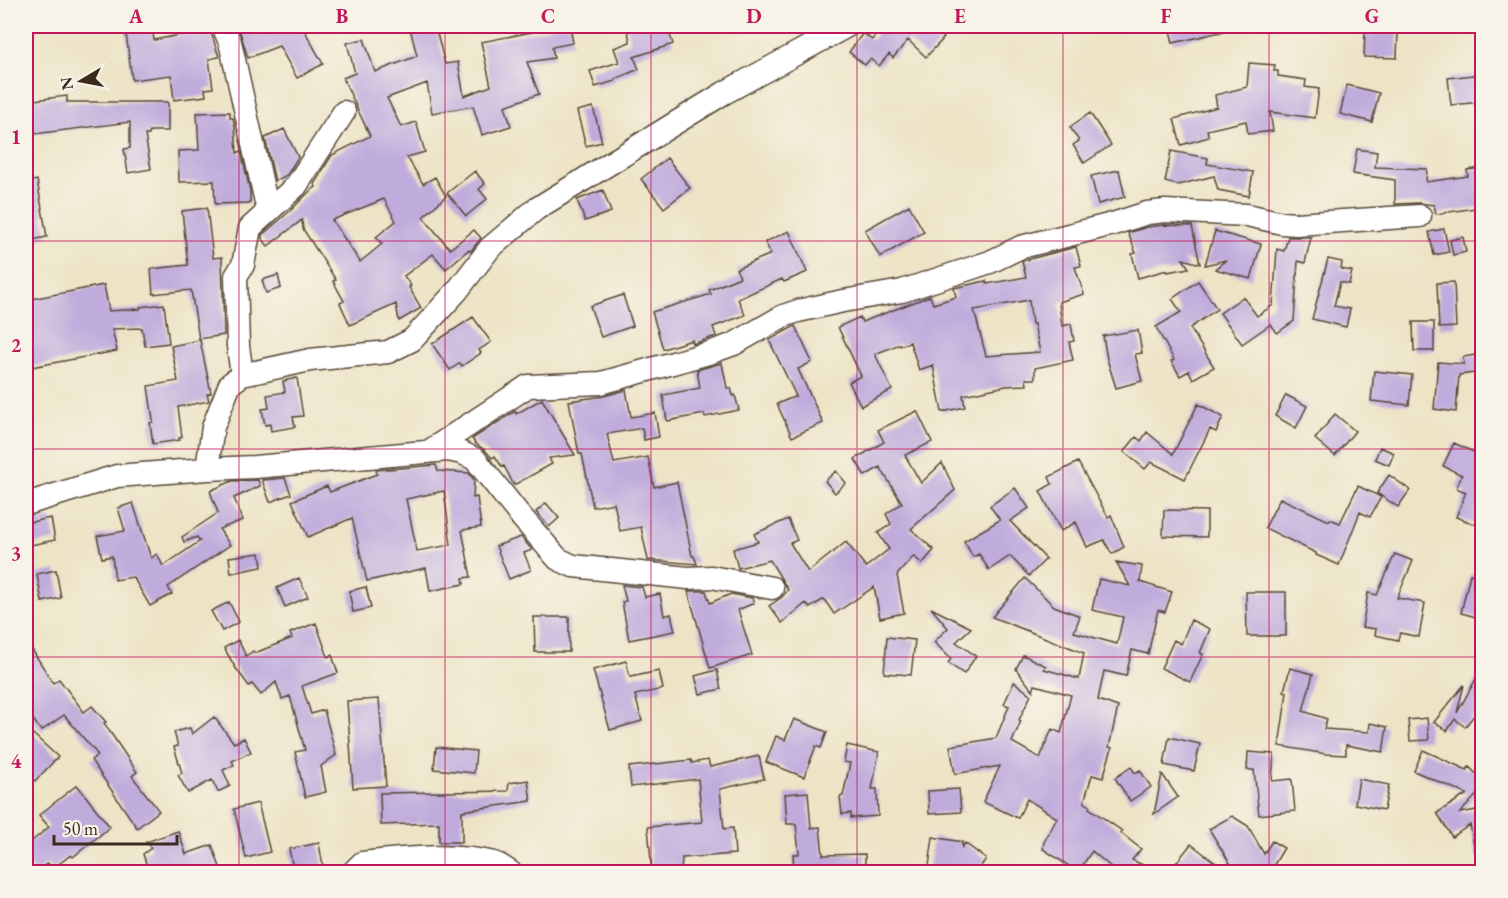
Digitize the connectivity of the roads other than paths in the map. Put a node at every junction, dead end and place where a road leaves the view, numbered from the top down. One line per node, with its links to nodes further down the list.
1 (223, 26): 4 (street)
2 (847, 26): 6 (street)
3 (344, 112): 4 (street)
4 (268, 211): 6 (street)
5 (1420, 216): 7 (street)
6 (242, 375): 8 (street)
7 (428, 452): 8 (street); 10 (street)
8 (207, 469): 9 (street)
9 (26, 504)
10 (772, 588)
11 (353, 873): 12 (street)
12 (510, 873)

